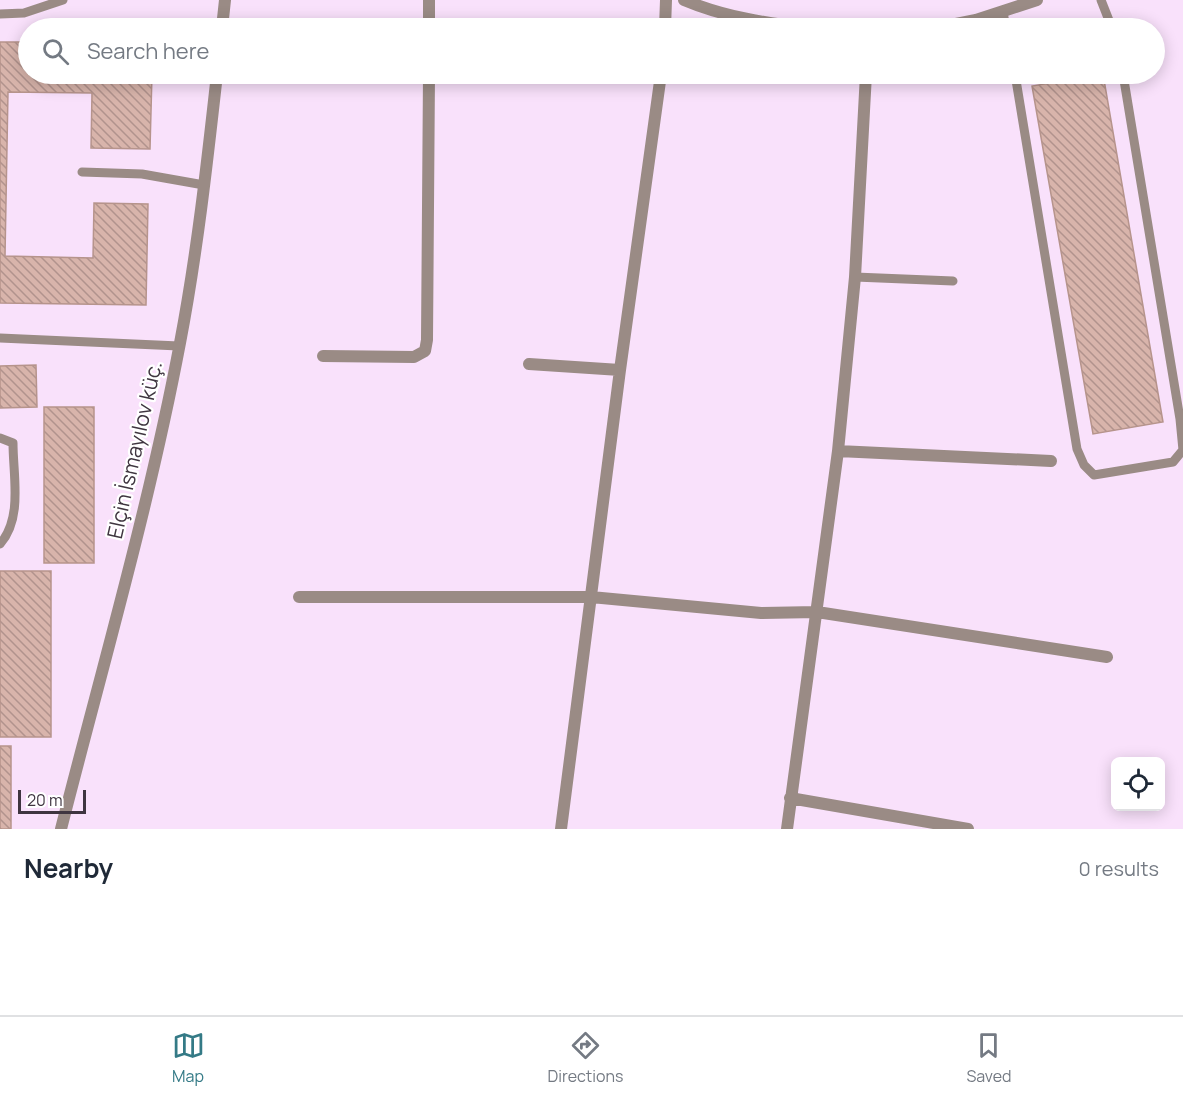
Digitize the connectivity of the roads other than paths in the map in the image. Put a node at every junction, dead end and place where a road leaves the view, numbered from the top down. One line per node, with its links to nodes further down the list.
1 (63, 0): 9 (lane)
2 (225, 0): 10 (street)
3 (429, 0): 11 (street)
4 (666, 0): 12 (street)
5 (684, 0): 13 (street)
6 (1037, 0): 8 (street)
7 (1101, 0): 16 (lane)
8 (1003, 12): 14 (street); 15 (lane)
9 (0, 14)
10 (223, 18)
11 (429, 18)
12 (665, 18)
13 (740, 18)
14 (978, 18)
15 (1004, 18)
16 (1108, 18)
17 (216, 84): 24 (street, Elçin İsmayılov küç.)
18 (429, 84): 29 (street)
19 (660, 84): 31 (street)
20 (865, 84): 25 (street)
21 (1017, 84): 22 (lane)
22 (1125, 84)
23 (82, 172): 24 (lane)
24 (204, 185): 28 (street, Elçin İsmayılov küç.)
25 (855, 277): 26 (lane); 33 (street)
26 (953, 281)
27 (0, 338): 28 (lane)
28 (179, 346): 41 (street, Elçin İsmayılov küç.)
29 (323, 357)
30 (529, 364): 31 (street)
31 (620, 370): 37 (street)
32 (0, 438): 35 (lane)
33 (838, 451): 34 (street); 38 (street)
34 (1051, 461)
35 (0, 544)
36 (299, 597): 37 (street)
37 (591, 597): 38 (street); 42 (street)
38 (817, 612): 39 (street); 40 (street)
39 (1107, 657)
40 (790, 798): 43 (street); 44 (street)
41 (61, 829)
42 (561, 829)
43 (786, 829)
44 (968, 829)

